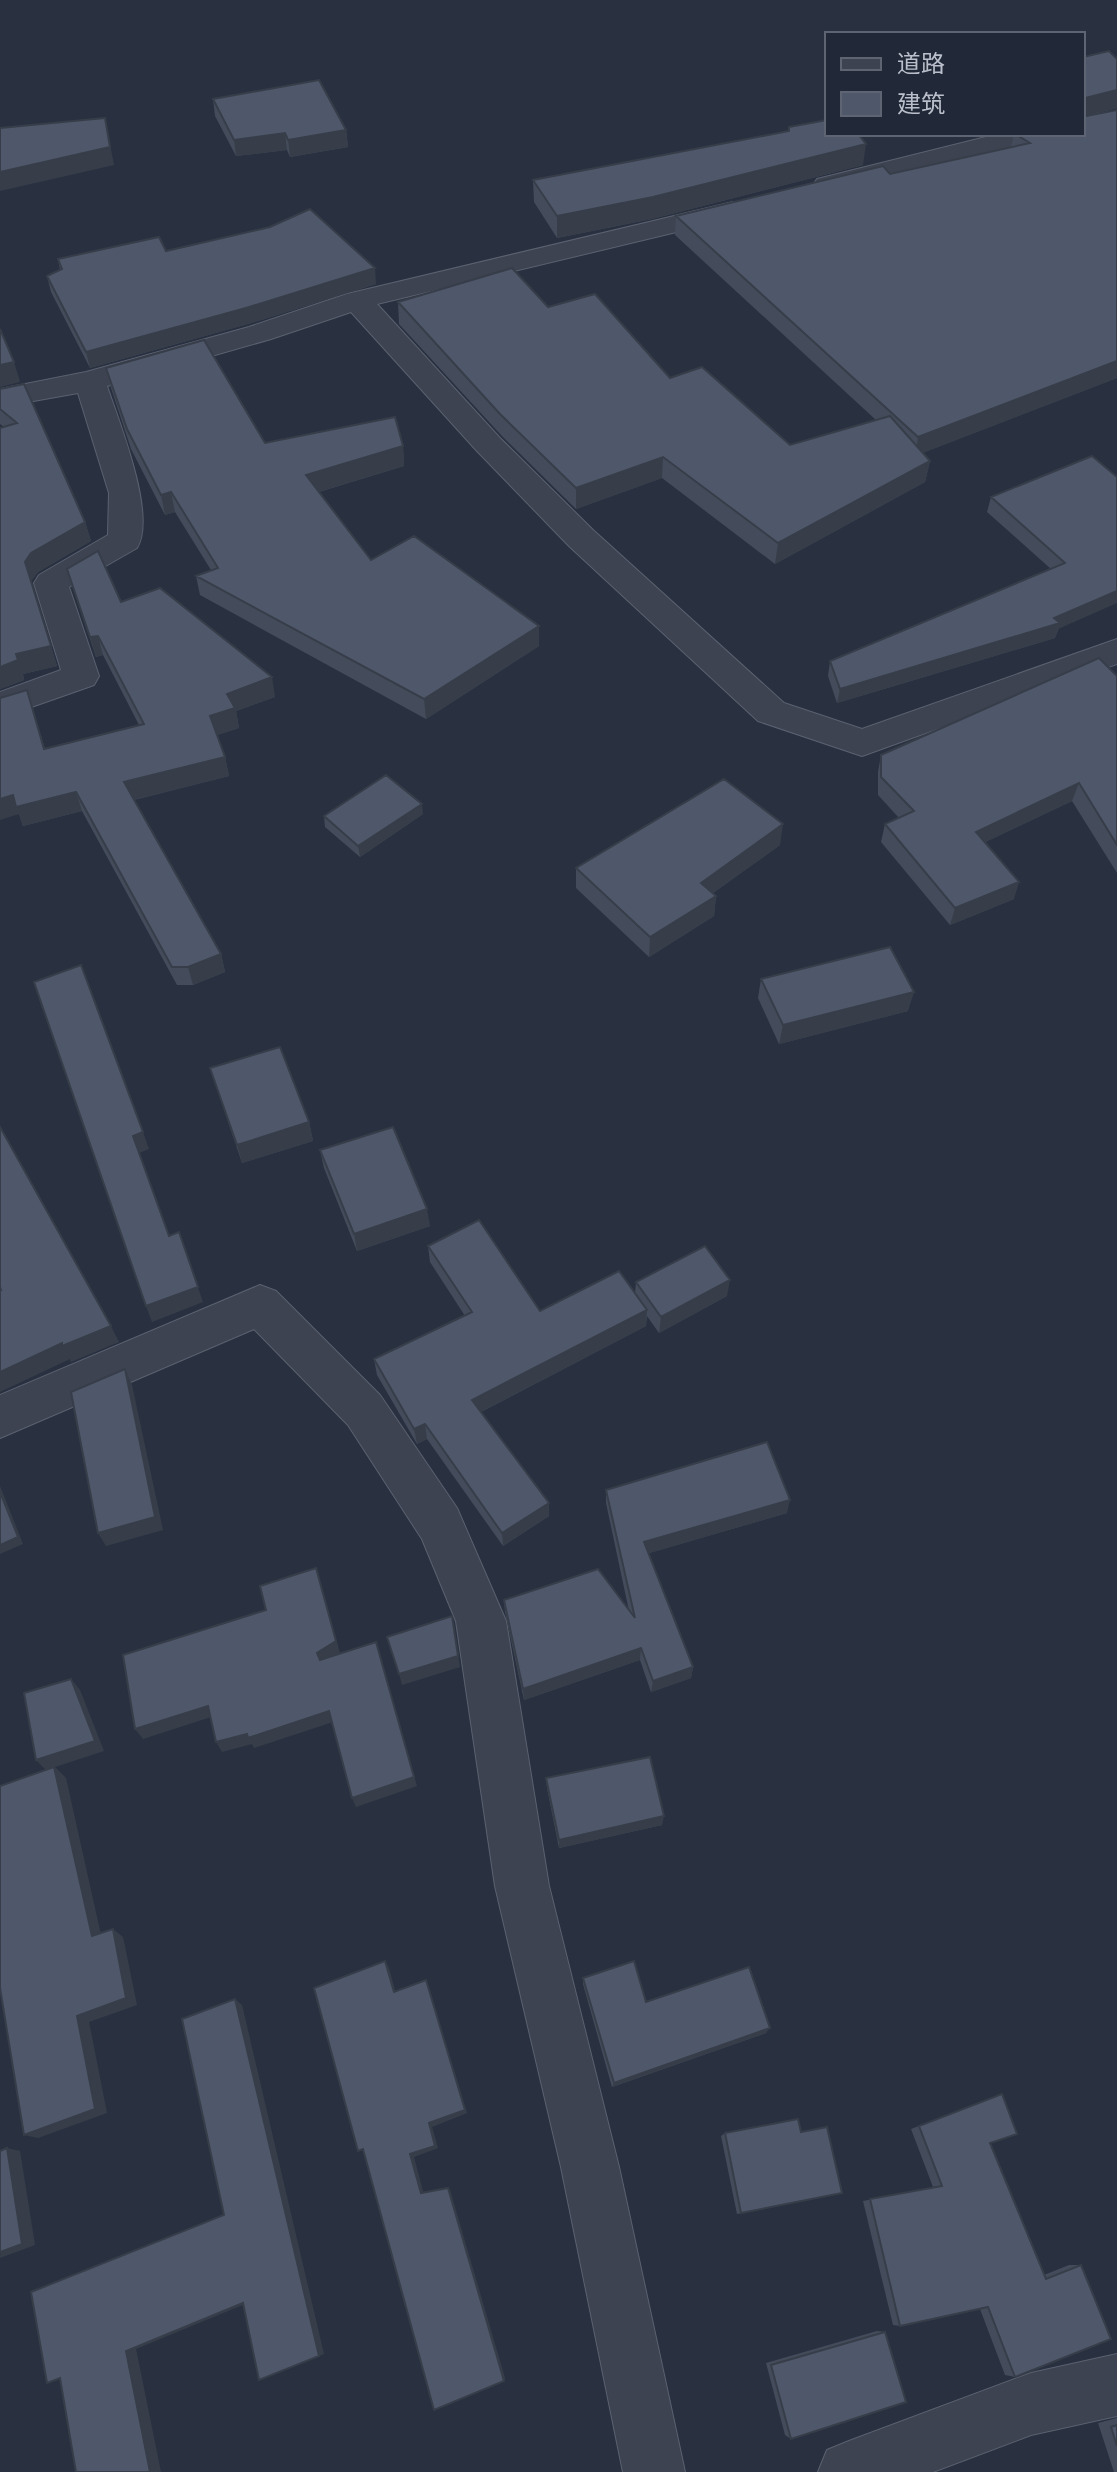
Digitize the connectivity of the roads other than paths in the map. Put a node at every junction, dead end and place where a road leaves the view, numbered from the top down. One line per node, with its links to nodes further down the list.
1 (1028, 136): 2 (lane)
2 (807, 191)
3 (763, 202): 4 (lane)
4 (357, 300): 5 (lane); 7 (lane)
5 (90, 381): 6 (lane); 8 (lane)
6 (0, 398)
7 (1117, 651)
8 (0, 705)
9 (0, 1417): 11 (lane)
10 (1117, 2385): 12 (lane)
11 (654, 2472)
12 (849, 2472)

